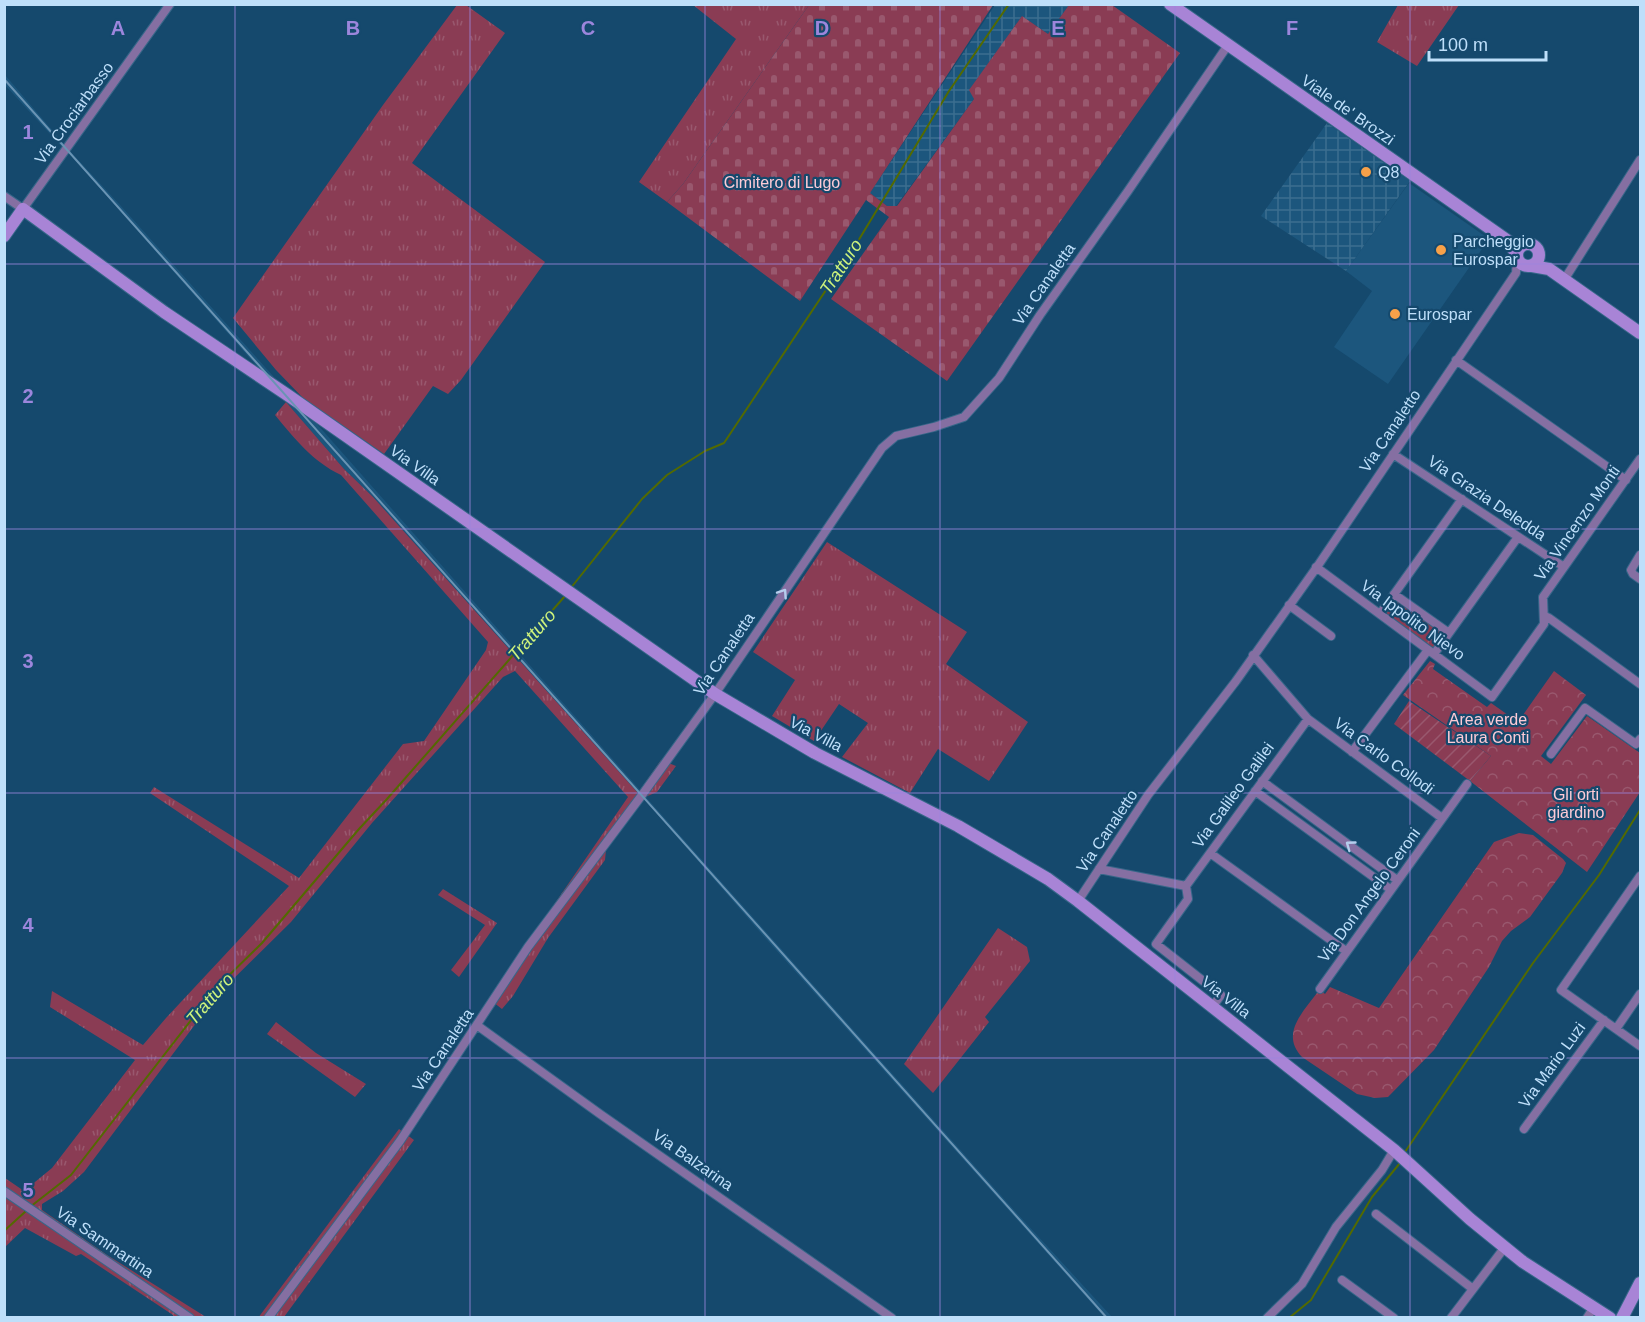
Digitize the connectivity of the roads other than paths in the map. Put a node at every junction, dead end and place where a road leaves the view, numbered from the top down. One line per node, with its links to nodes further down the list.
1 (170, 4): 7 (street, Via Crociarbasso)
2 (1170, 4): 3 (street, Viale de' Brozzi)
3 (1228, 45): 9 (street, Viale de' Brozzi); 37 (street, Via Canaletta, one-way to 3)
4 (1641, 160): 5 (street)
5 (1637, 173): 16 (street)
6 (4, 196): 7 (street)
7 (23, 209): 8 (street); 37 (street, Via Villa)
8 (4, 236)
9 (1508, 241): 10 (street, Viale de' Brozzi); 12 (street, Viale de' Brozzi)
10 (1526, 244): 11 (street, Viale de' Brozzi); 12 (street)
11 (1539, 254): 13 (street); 14 (street, Viale de' Brozzi)
12 (1517, 257): 13 (street, Viale de' Brozzi); 15 (street)
13 (1531, 266): 14 (street, Viale de' Brozzi); 15 (street, Via Canaletto)
14 (1549, 269): 16 (street, Viale de' Brozzi)
15 (1516, 273): 18 (street, Via Canaletto)
16 (1564, 280): 17 (street, Viale de' Brozzi)
17 (1641, 333)
18 (1456, 360): 19 (street, Via Canaletto); 21 (street)
19 (1394, 454): 22 (street, Via Grazia Deledda); 25 (street, Via Canaletto)
20 (1641, 459): 21 (street, Via Vincenzo Monti)
21 (1626, 480): 26 (street, Via Vincenzo Monti)
22 (1462, 499): 23 (street, Via Grazia Deledda); 28 (street)
23 (1518, 537): 26 (street, Via Grazia Deledda); 32 (street)
24 (1641, 555): 27 (street)
25 (1316, 567): 29 (street, Via Canaletto); 30 (street, Via Ippolito Nievo)
26 (1564, 567): 31 (street, Via Vincenzo Monti)
27 (1641, 579)
28 (1394, 594): 30 (street); 32 (street)
29 (1289, 605): 33 (street); 35 (street, Via Canaletto)
30 (1380, 614): 34 (street, Via Ippolito Nievo)
31 (1545, 616): 36 (street); 38 (street, Via Vincenzo Monti)
32 (1449, 633): 34 (street)
33 (1331, 636)
34 (1431, 652): 38 (street, Via Ippolito Nievo); 41 (street)
35 (1253, 656): 39 (street); 48 (street, Via Canaletto)
36 (1641, 684)
37 (715, 694): 53 (street, Via Villa); 59 (street, Via Canaletta)
38 (1492, 697)
39 (1308, 719): 41 (street, Via Carlo Collodi); 43 (street, Via Galileo Galilei)
40 (1641, 739): 42 (street)
41 (1352, 752): 46 (street, Via Carlo Collodi)
42 (1551, 754)
43 (1262, 781): 45 (street, Via Galileo Galilei); 50 (street, one-way to 43)
44 (1467, 784): 46 (street, Via Don Angelo Ceroni)
45 (1255, 791): 47 (street, Via Galileo Galilei); 52 (street)
46 (1442, 818): 50 (street, Via Don Angelo Ceroni)
47 (1210, 853): 51 (street, Via Galileo Galilei); 54 (street)
48 (1099, 869): 51 (street); 53 (street, Via Canaletto)
49 (1641, 876): 58 (street)
50 (1397, 880): 52 (street, Via Don Angelo Ceroni)
51 (1186, 886): 57 (street, Via Galileo Galilei)
52 (1390, 889): 54 (street, Via Don Angelo Ceroni)
53 (1078, 901): 57 (street, Via Villa)
54 (1346, 951): 55 (street, Via Don Angelo Ceroni)
55 (1320, 989)
56 (1641, 994): 60 (street)
57 (1212, 1007): 63 (street, Via Villa)
58 (1604, 1020): 60 (street); 62 (street, Via Mario Luzi)
59 (477, 1026): 72 (street, Via Canaletta); 73 (street, Via Balzarina)
60 (1616, 1029): 61 (street)
61 (1641, 1046)
62 (1524, 1129)
63 (1394, 1150): 66 (street, Via Villa); 74 (street)
64 (4, 1191): 71 (street, Via Sammartina)
65 (1376, 1214): 69 (street)
66 (1505, 1247): 69 (street); 70 (street, Via Villa)
67 (1342, 1280): 75 (street)
68 (1641, 1283): 78 (street)
69 (1473, 1289): 76 (street)
70 (1591, 1312): 77 (street, Via Villa)
71 (190, 1317)
72 (268, 1317)
73 (892, 1317)
74 (1267, 1317)
75 (1394, 1317)
76 (1451, 1317)
77 (1610, 1317)
78 (1622, 1317)

